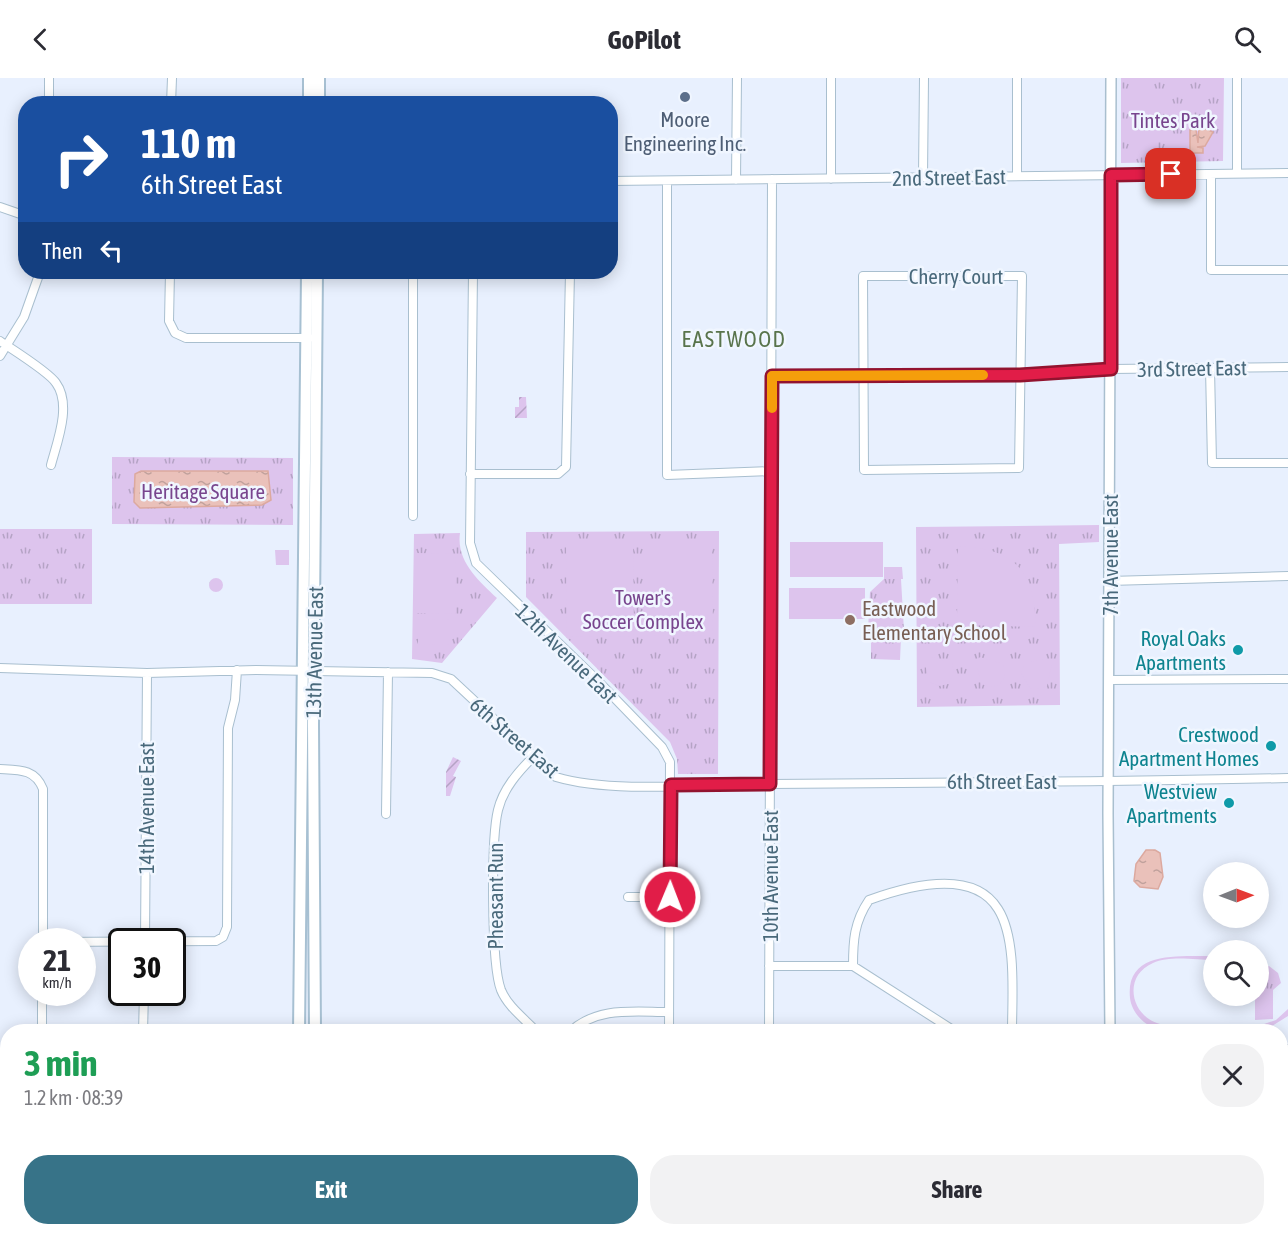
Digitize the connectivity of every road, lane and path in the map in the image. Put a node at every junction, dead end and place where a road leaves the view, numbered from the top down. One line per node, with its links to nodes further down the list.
1 (49, 78): 11 (street)
2 (171, 78): 12 (street)
3 (309, 78): 13 (main road)
4 (319, 78): 14 (main road)
5 (737, 78): 23 (street)
6 (831, 78): 22 (street)
7 (924, 78): 20 (street)
8 (1017, 78): 19 (street)
9 (1111, 78): 18 (street, 7th Avenue East)
10 (1237, 78): 15 (street)
11 (49, 96)
12 (171, 96)
13 (309, 96)
14 (319, 96)
15 (1237, 173): 16 (street, 2nd Street East); 17 (street, 2nd Street East)
16 (1288, 173)
17 (1210, 174): 18 (street, 2nd Street East); 28 (street)
18 (1111, 175): 19 (street, 2nd Street East); 41 (street, 7th Avenue East)
19 (1017, 176): 20 (street, 2nd Street East)
20 (923, 177): 22 (street, 2nd Street East)
21 (772, 179): 22 (street, 2nd Street East); 23 (street, 2nd Street East); 44 (street, 10th Avenue East)
22 (831, 179)
23 (736, 180): 25 (street, 2nd Street East)
24 (618, 181): 25 (street, 2nd Street East)
25 (667, 181): 47 (street)
26 (0, 207): 27 (street)
27 (18, 213)
28 (1288, 270)
29 (38, 279): 37 (street)
30 (170, 279): 36 (street)
31 (308, 279): 36 (main road, 13th Avenue East)
32 (316, 279): 36 (main road, 13th Avenue East)
33 (413, 279): 49 (street)
34 (473, 279): 48 (street, 12th Avenue East)
35 (570, 279): 48 (street)
36 (312, 338): 54 (main road, 13th Avenue East)
37 (3, 344): 38 (street); 46 (street)
38 (0, 356)
39 (1288, 367): 40 (street, 3rd Street East)
40 (1210, 368): 41 (street, 3rd Street East); 45 (street)
41 (1111, 369): 43 (street, 3rd Street East); 51 (street, 7th Avenue East)
42 (864, 375): 43 (street, 3rd Street East); 43 (street); 43 (street, Cherry Court); 44 (street, 3rd Street East)
43 (1020, 375)
44 (772, 376): 47 (street, 10th Avenue East)
45 (1288, 463)
46 (51, 465)
47 (772, 471): 63 (street, 10th Avenue East)
48 (470, 474): 64 (street, 12th Avenue East)
49 (413, 516)
50 (1288, 576): 51 (street)
51 (1109, 581): 58 (street, 7th Avenue East)
52 (0, 668): 56 (street, 6th Street East)
53 (237, 670): 54 (street, 6th Street East); 56 (street, 6th Street East); 70 (street)
54 (308, 671): 55 (street, 6th Street East); 78 (main road, 13th Avenue East); 79 (main road, 13th Avenue East)
55 (388, 672): 59 (street, 6th Street East); 65 (street)
56 (147, 673): 69 (street, 14th Avenue East)
57 (1288, 679): 58 (street)
58 (1109, 680): 62 (street, 7th Avenue East)
59 (533, 757): 64 (street, 6th Street East); 80 (street, Pheasant Run)
60 (0, 769): 68 (street)
61 (1288, 778): 62 (street, 6th Street East)
62 (1108, 781): 63 (street, 6th Street East); 86 (street, 7th Avenue East)
63 (770, 784): 64 (street, 6th Street East); 71 (street, 10th Avenue East)
64 (671, 785): 67 (street, 12th Avenue East)
65 (386, 814)
66 (628, 897): 67 (street)
67 (670, 897): 75 (street, 12th Avenue East)
68 (43, 928)
69 (145, 928)
70 (186, 941)
71 (769, 966): 72 (street); 83 (street, 10th Avenue East)
72 (853, 966): 84 (street); 85 (street)
73 (42, 1006): 76 (street)
74 (144, 1006): 77 (street)
75 (669, 1012): 81 (street); 82 (street, 12th Avenue East)
76 (42, 1024)
77 (143, 1024)
78 (299, 1024)
79 (315, 1024)
80 (530, 1024)
81 (579, 1024)
82 (669, 1024)
83 (769, 1024)
84 (944, 1024)
85 (1012, 1024)
86 (1110, 1024)

